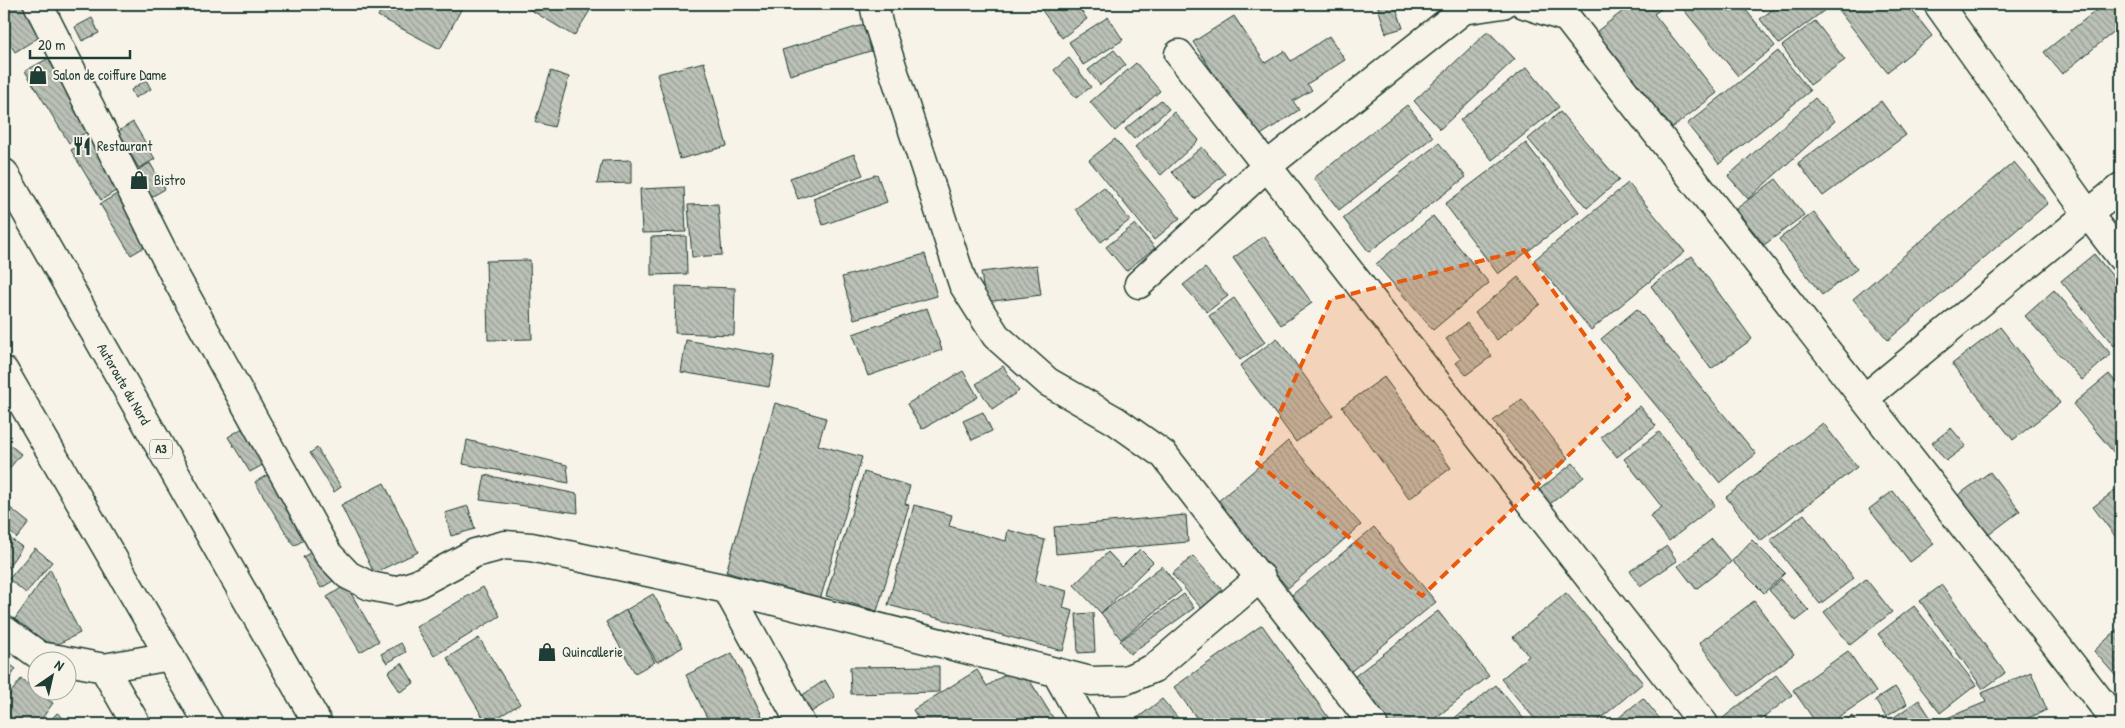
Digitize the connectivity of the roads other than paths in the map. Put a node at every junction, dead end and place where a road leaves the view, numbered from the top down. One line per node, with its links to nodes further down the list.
1 (38, 4): 16 (main road)
2 (874, 4): 15 (main road)
3 (1503, 4): 7 (main road)
4 (1524, 4): 14 (main road)
5 (1938, 4): 10 (main road)
6 (1179, 54): 7 (main road)
7 (1267, 166): 12 (main road); 30 (main road)
8 (4, 173): 26 (main road, Autoroute du Nord / A3)
9 (2121, 188): 10 (main road)
10 (2088, 214): 11 (main road); 14 (main road)
11 (2121, 257)
12 (1139, 284)
13 (4, 371): 19 (main road)
14 (1865, 398): 23 (main road)
15 (1261, 577): 22 (main road); 29 (main road)
16 (726, 588): 22 (main road); 27 (main road)
17 (4, 630): 18 (main road)
18 (32, 650)
19 (170, 656): 21 (main road); 25 (main road)
20 (78, 663): 21 (main road)
21 (104, 668): 24 (main road)
22 (1057, 674): 28 (main road)
23 (2115, 722)
24 (136, 724)
25 (209, 724)
26 (318, 724)
27 (800, 724)
28 (1086, 724)
29 (1373, 724)
30 (1704, 724)

